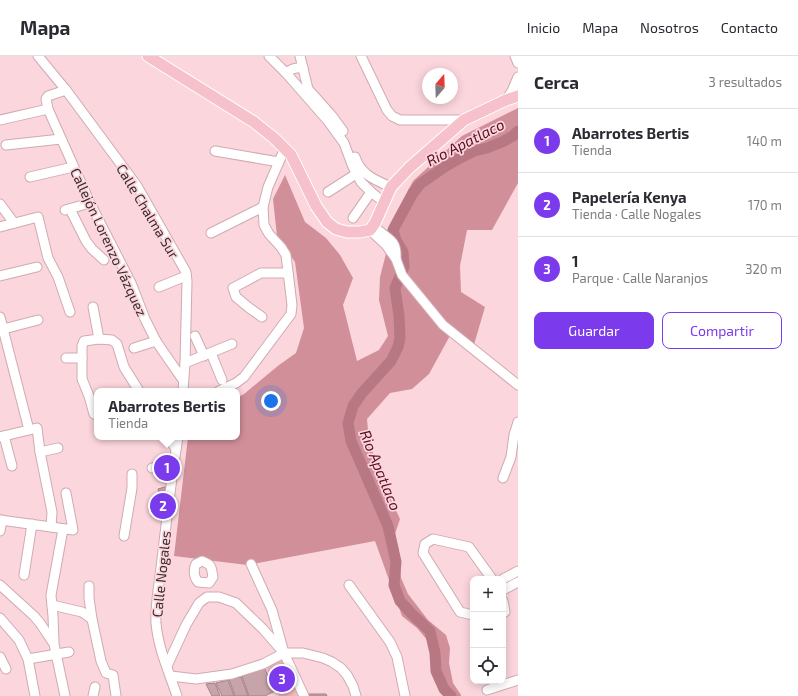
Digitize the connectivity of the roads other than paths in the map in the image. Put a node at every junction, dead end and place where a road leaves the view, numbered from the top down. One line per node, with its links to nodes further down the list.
1 (38, 56): 11 (street, Calle Chalma Sur)
2 (148, 56): 19 (main road)
3 (269, 56): 9 (street)
4 (300, 56): 8 (street)
5 (361, 56): 16 (street)
6 (516, 56): 7 (street)
7 (518, 63)
8 (303, 68): 9 (street); 25 (street)
9 (286, 74): 23 (street)
10 (518, 76): 13 (street)
11 (66, 90): 14 (street, Callejón Lorenzo Vázquez); 42 (street, Calle Chalma Sur)
12 (518, 96): 13 (main road)
13 (506, 100): 16 (main road)
14 (48, 109): 15 (street); 17 (street, Callejón Lorenzo Vázquez)
15 (0, 120)
16 (464, 120): 26 (main road)
17 (61, 139): 18 (street); 22 (street, Callejón Lorenzo Vázquez)
18 (6, 145)
19 (285, 148): 21 (street); 36 (main road)
20 (215, 151): 21 (street)
21 (279, 162): 32 (street)
22 (73, 167): 24 (street); 29 (street, Callejón Lorenzo Vázquez)
23 (356, 174): 27 (street); 28 (street)
24 (30, 177)
25 (373, 178): 26 (street); 27 (street)
26 (391, 187): 30 (main road)
27 (368, 189): 30 (street); 33 (street)
28 (328, 192)
29 (90, 203): 38 (street); 52 (street, Callejón Lorenzo Vázquez)
30 (385, 203): 36 (main road)
31 (0, 204): 34 (street)
32 (263, 207): 37 (street); 40 (street)
33 (353, 218)
34 (14, 223): 35 (street); 45 (street)
35 (0, 227)
36 (372, 228): 61 (street)
37 (211, 233)
38 (104, 260)
39 (37, 267): 41 (street)
40 (288, 273): 47 (street); 64 (street)
41 (0, 276)
42 (186, 276): 43 (street); 58 (street, Calle Chalma Sur)
43 (159, 287)
44 (93, 307): 51 (street)
45 (70, 312)
46 (0, 317): 49 (street)
47 (262, 317)
48 (38, 320): 49 (street)
49 (1, 329): 67 (street)
50 (194, 336): 55 (street)
51 (99, 339): 57 (street); 62 (street)
52 (156, 341): 54 (street); 59 (street, Callejón Lorenzo Vázquez)
53 (232, 344): 55 (street)
54 (134, 348)
55 (207, 354): 58 (street); 60 (street)
56 (66, 358): 57 (street)
57 (82, 358): 65 (street)
58 (185, 363): 59 (street, Calle Chalma Sur)
59 (183, 380): 63 (street, Calle Chalma Sur)
60 (222, 380)
61 (518, 385)
62 (137, 388)
63 (183, 388)
64 (225, 388)
65 (94, 414)
66 (518, 422): 78 (street)
67 (33, 429): 68 (street); 73 (street)
68 (2, 436): 75 (street)
69 (170, 440): 72 (street)
70 (178, 440): 72 (street)
71 (58, 448): 73 (street)
72 (176, 449): 74 (street, Calle Nogales)
73 (40, 452): 82 (street)
74 (174, 462): 76 (street); 108 (street, Calle Nogales)
75 (12, 466)
76 (152, 468)
77 (132, 474): 85 (street)
78 (503, 478)
79 (66, 493): 83 (street)
80 (1, 520): 81 (street); 84 (street)
81 (32, 524): 82 (street); 88 (street)
82 (51, 527): 83 (street)
83 (63, 529): 98 (street)
84 (0, 531)
85 (124, 536)
86 (250, 564): 104 (street)
87 (518, 571): 90 (street)
88 (24, 575)
89 (490, 576): 99 (street)
90 (506, 577)
91 (204, 582): 97 (street)
92 (518, 582): 96 (street)
93 (0, 585): 102 (street)
94 (349, 585): 119 (street)
95 (89, 586): 101 (street)
96 (506, 588)
97 (207, 597): 104 (street); 108 (street)
98 (52, 605): 101 (street); 102 (street)
99 (470, 614)
100 (0, 618): 107 (street)
101 (92, 619): 115 (street)
102 (54, 644): 105 (street)
103 (70, 652): 105 (street)
104 (284, 653): 110 (street); 117 (street); 118 (street)
105 (56, 654): 107 (street); 114 (street)
106 (0, 658): 109 (street)
107 (28, 659): 113 (street)
108 (167, 666): 110 (street, Calle Nogales)
109 (6, 669)
110 (171, 676): 116 (street, Calle Nogales)
111 (518, 680): 112 (street)
112 (487, 689)
113 (35, 696)
114 (65, 696)
115 (116, 696)
116 (177, 696)
117 (304, 696)
118 (356, 696)
119 (405, 696)

